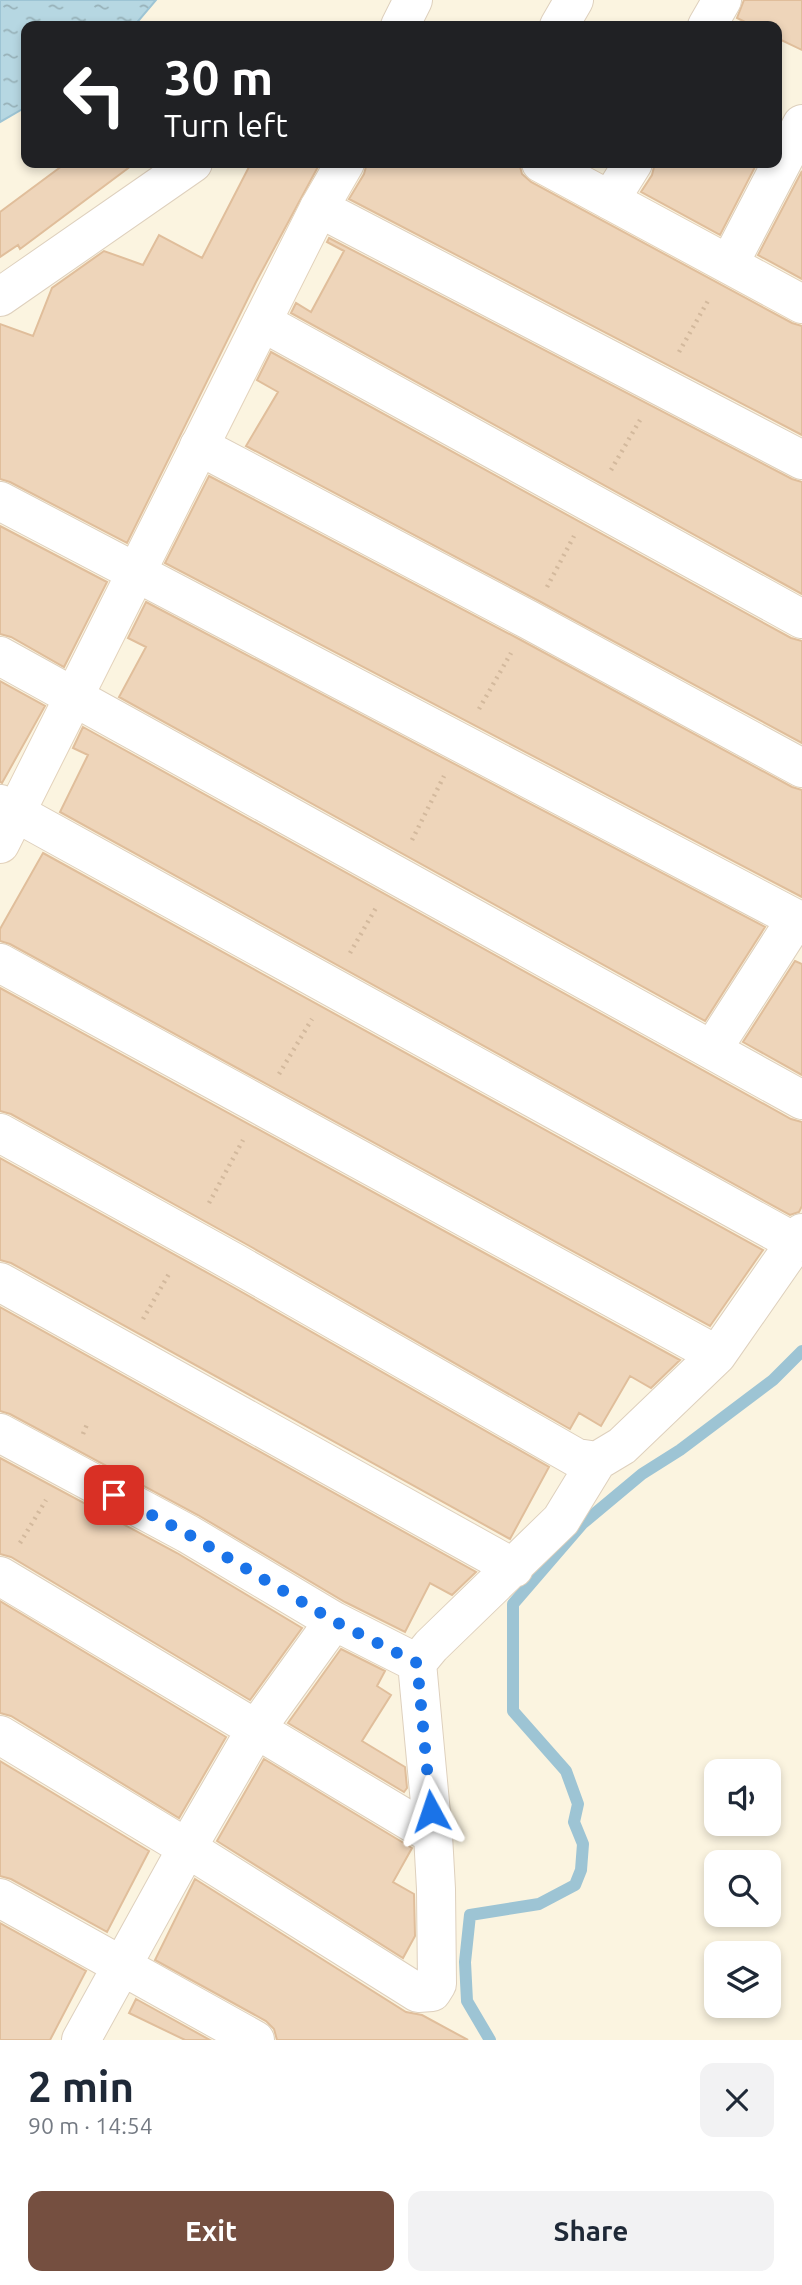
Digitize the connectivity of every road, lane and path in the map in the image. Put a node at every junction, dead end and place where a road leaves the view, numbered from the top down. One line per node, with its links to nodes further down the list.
1 (413, 0): 4 (street)
2 (574, 0): 5 (street)
3 (722, 0): 6 (street)
4 (402, 21)
5 (562, 21)
6 (710, 21)
7 (802, 124): 8 (street)
8 (782, 162)
9 (186, 168): 17 (street)
10 (342, 168): 15 (street)
11 (550, 168): 14 (street)
12 (630, 168): 14 (street)
13 (779, 168): 16 (street)
14 (610, 200): 16 (street)
15 (319, 208): 19 (street); 21 (street)
16 (729, 264): 18 (street)
17 (0, 298)
18 (802, 304)
19 (262, 322): 20 (street); 24 (street)
20 (200, 446): 23 (street); 27 (street)
21 (802, 460)
22 (0, 501): 23 (street)
23 (136, 572): 26 (street); 29 (street)
24 (802, 619)
25 (0, 656): 26 (street)
26 (74, 696): 28 (street); 31 (street)
27 (802, 768)
28 (5, 820): 35 (street)
29 (799, 921): 31 (street)
30 (0, 964): 38 (street)
31 (712, 1050): 32 (street)
32 (802, 1100)
33 (0, 1133): 34 (street)
34 (190, 1238): 37 (path); 40 (street)
35 (799, 1238): 38 (street)
36 (0, 1282): 37 (street)
37 (124, 1352): 43 (street)
38 (717, 1355): 40 (street)
39 (0, 1433): 41 (street)
40 (597, 1461): 43 (street)
41 (65, 1469): 42 (path); 44 (street)
42 (7, 1564): 46 (street)
43 (514, 1568): 45 (street)
44 (334, 1621): 45 (street); 46 (street)
45 (417, 1663): 48 (street)
46 (256, 1729): 48 (street); 49 (street)
47 (0, 1735): 49 (street)
48 (433, 1835): 49 (street)
49 (187, 1848): 51 (street)
50 (0, 1898): 51 (street)
51 (123, 1966): 52 (street); 53 (street)
52 (81, 2040)
53 (255, 2040)

